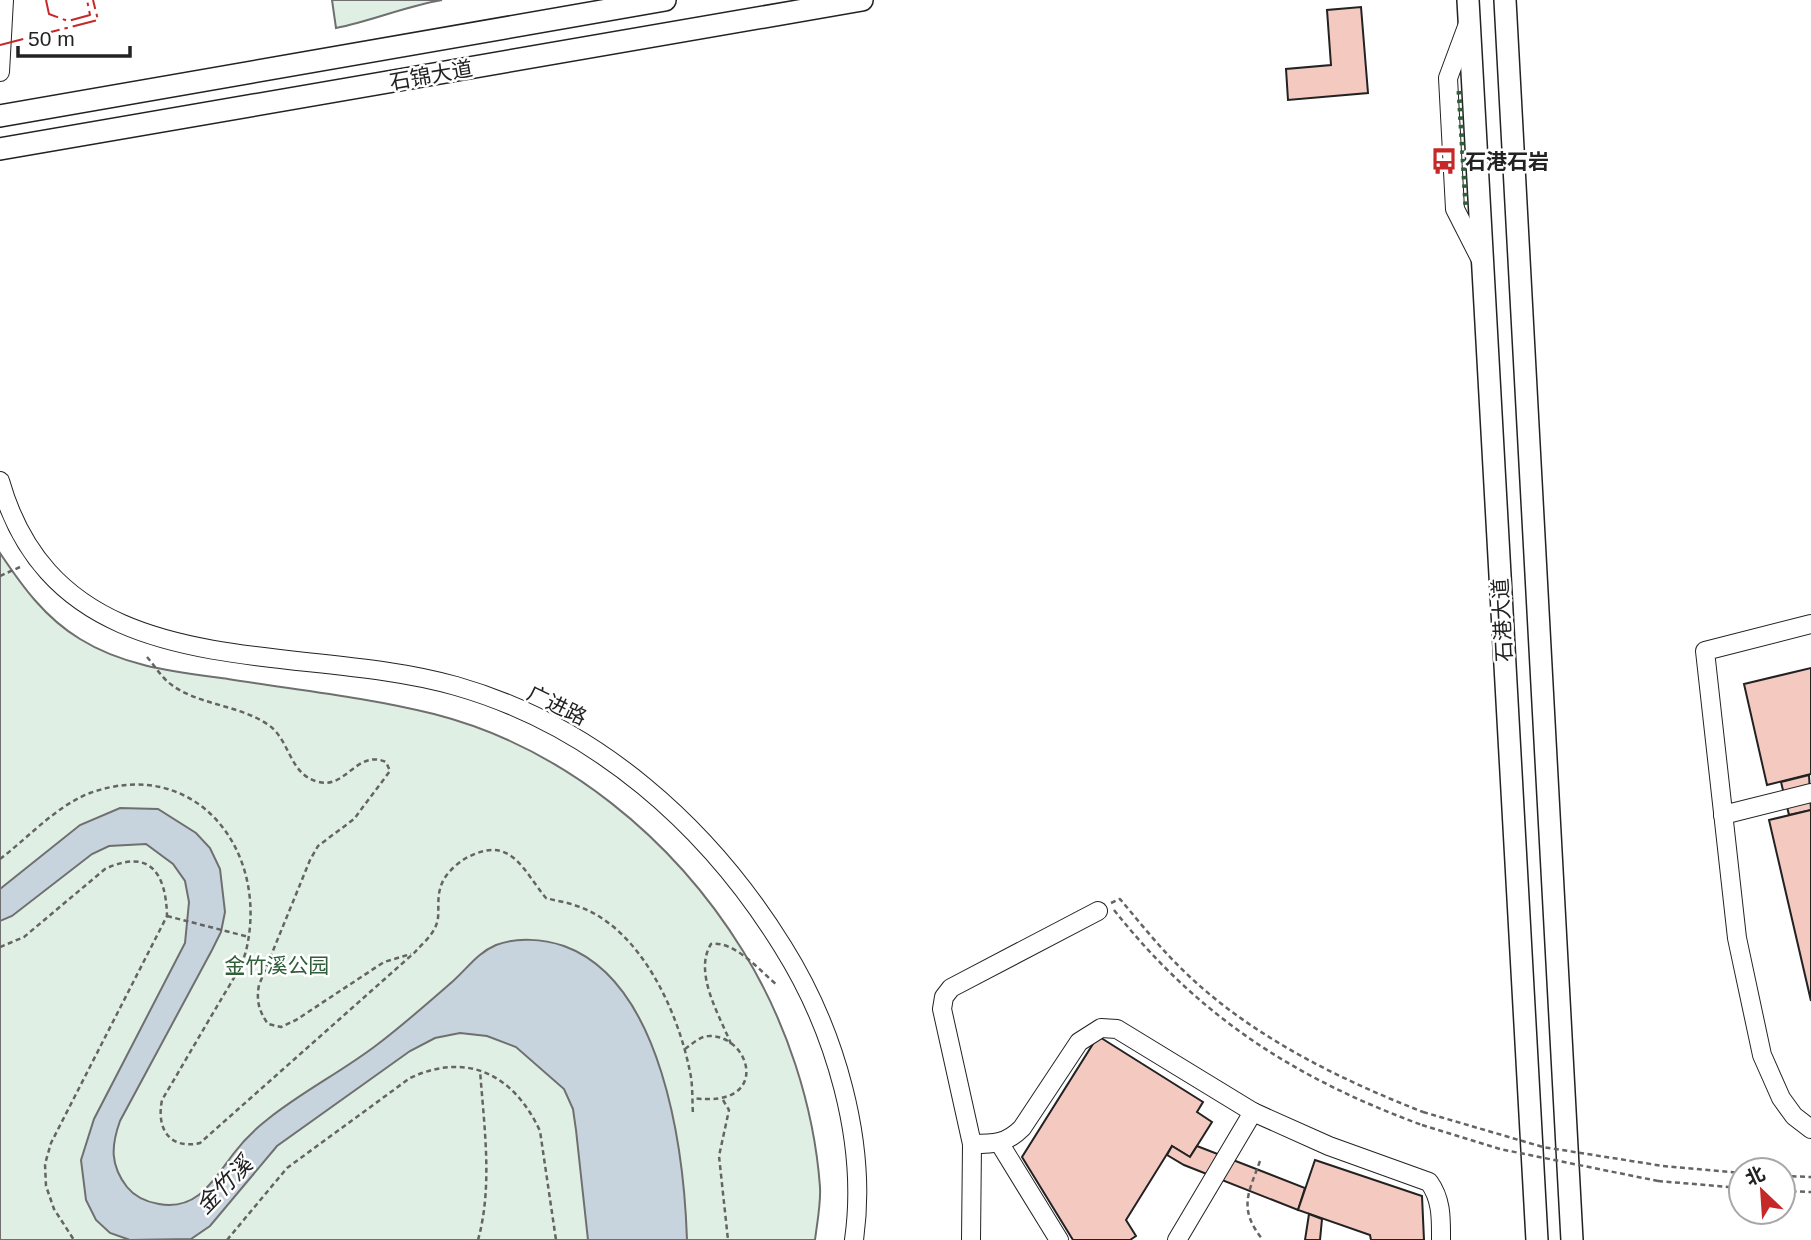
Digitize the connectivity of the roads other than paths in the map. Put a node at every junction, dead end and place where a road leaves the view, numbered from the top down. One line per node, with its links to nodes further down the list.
1 (4, 0): 6 (street)
2 (665, 0): 7 (main road, 石锦大道)
3 (862, 0): 8 (main road, 石锦大道)
4 (1505, 0): 24 (main road, 石港大道)
5 (1469, 10): 23 (main road, 石港大道)
6 (0, 72)
7 (0, 116)
8 (0, 149)
9 (0, 481): 18 (street, 广进路)
10 (1811, 624): 12 (street)
11 (1811, 793): 12 (street)
12 (1723, 815): 15 (street)
13 (1098, 911): 16 (street)
14 (1253, 1112): 17 (street); 21 (street); 22 (street)
15 (1811, 1129)
16 (972, 1144): 17 (street); 19 (street)
17 (1000, 1144): 20 (street)
18 (854, 1240)
19 (971, 1240)
20 (1059, 1240)
21 (1177, 1240)
22 (1441, 1240)
23 (1537, 1240)
24 (1572, 1240)

